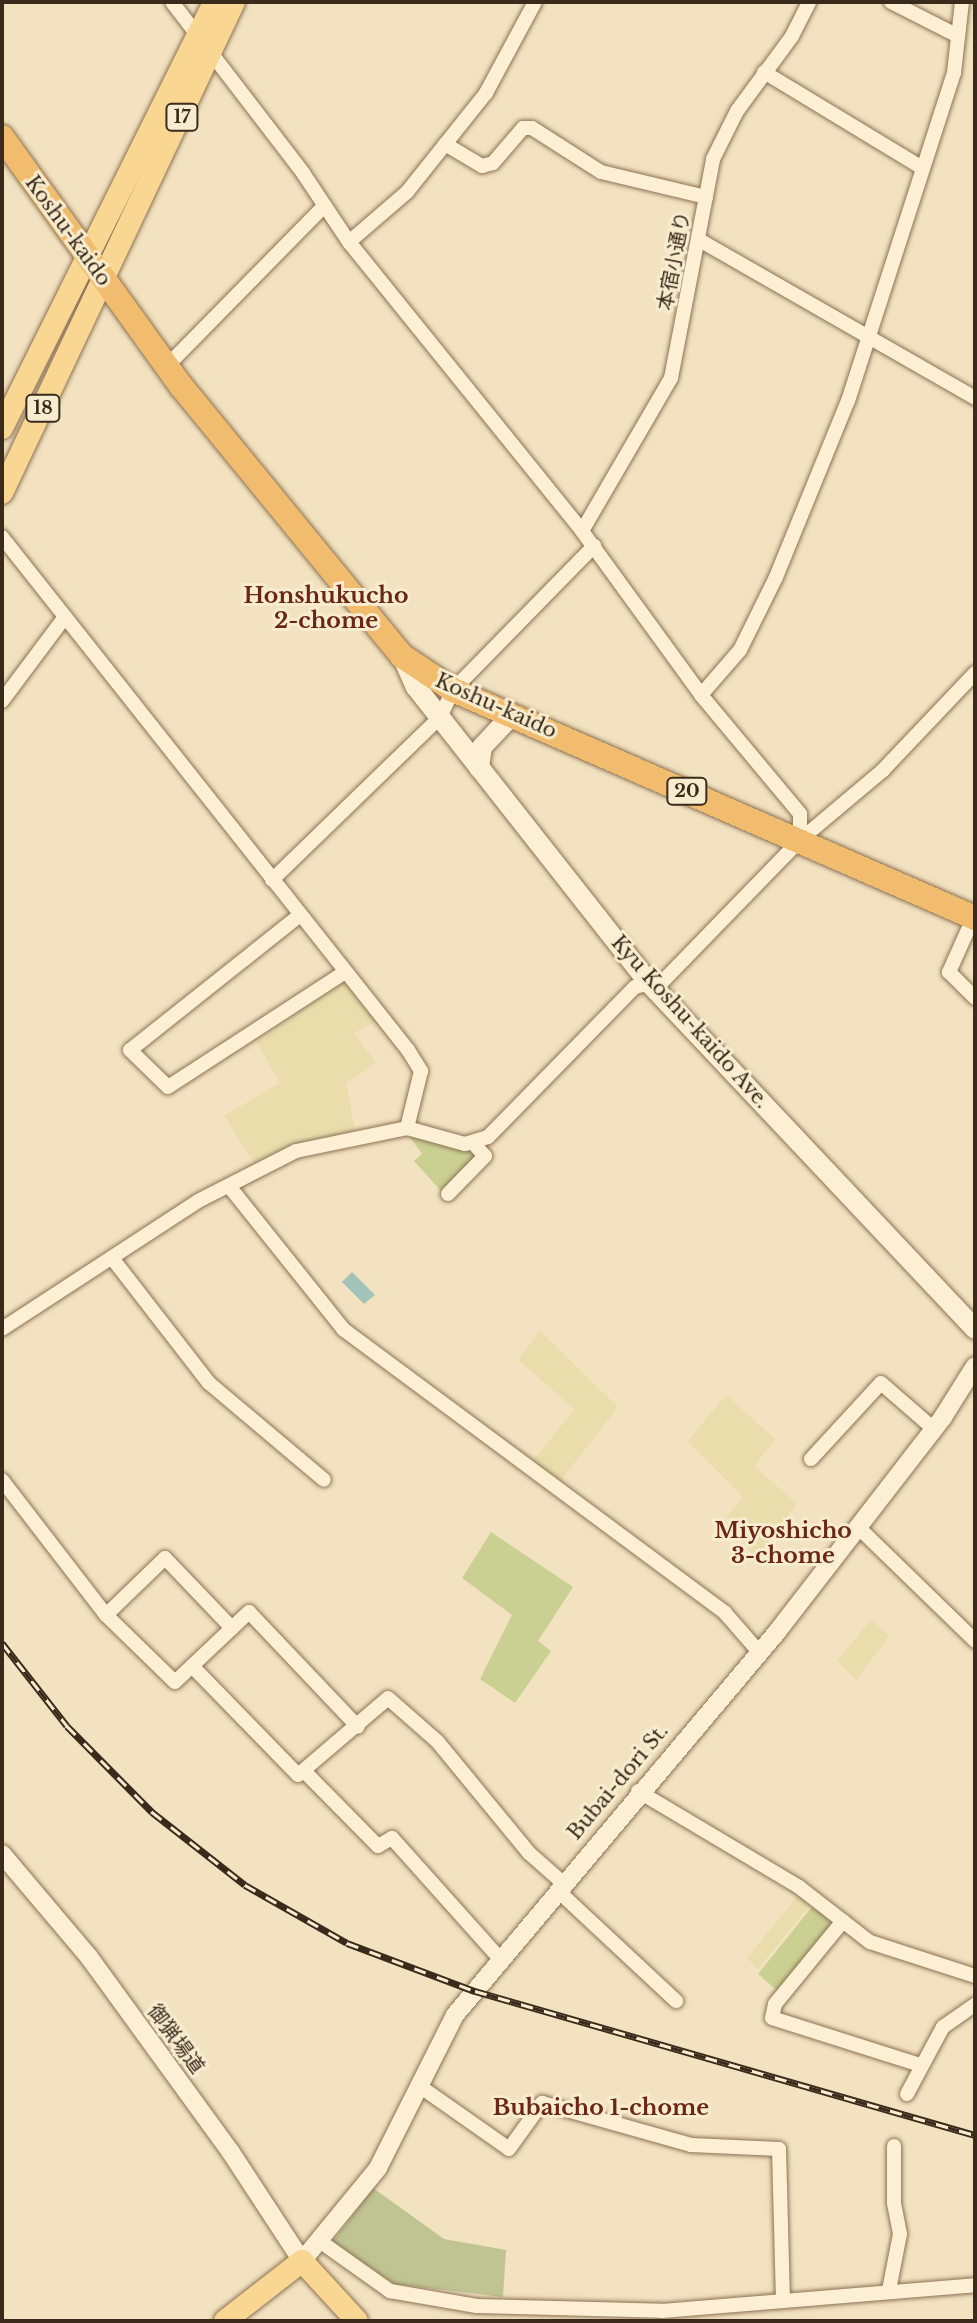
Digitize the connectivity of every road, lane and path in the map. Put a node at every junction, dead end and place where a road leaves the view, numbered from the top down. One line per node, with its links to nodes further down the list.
1 (172, 2): 9 (street)
2 (214, 2): 9 (main road, 17)
3 (234, 2): 9 (main road, 17)
4 (534, 2): 12 (street)
5 (809, 2): 10 (street, 本宿小通り)
6 (891, 2): 8 (street)
7 (962, 2): 8 (street)
8 (954, 34): 13 (street)
9 (205, 40): 15 (street); 18 (main road, 17); 19 (main road, 17)
10 (764, 72): 13 (street); 14 (street, 本宿小通り)
11 (3, 142): 18 (highway, Koshu-kaido / 20)
12 (445, 144): 14 (street); 17 (street)
13 (921, 167): 20 (street)
14 (706, 197): 16 (street, 本宿小通り)
15 (323, 207): 17 (street); 21 (street)
16 (701, 241): 20 (street); 25 (street, 本宿小通り)
17 (349, 242): 25 (street)
18 (85, 255): 19 (highway, Koshu-kaido / 20); 23 (main road, 18)
19 (104, 280): 21 (highway, Koshu-kaido / 20); 24 (main road, 18)
20 (871, 336): 22 (street); 32 (street)
21 (167, 366): 29 (highway, Koshu-kaido / 20)
22 (975, 398)
23 (2, 428)
24 (2, 493)
25 (582, 531): 27 (street)
26 (2, 537): 28 (street)
27 (594, 546): 31 (street); 32 (street)
28 (64, 618): 33 (street); 38 (street)
29 (395, 648): 31 (highway, Koshu-kaido / 20); 35 (main road, Kyu Koshu-kaido Ave.)
30 (975, 673): 37 (street)
31 (453, 690): 34 (highway, Koshu-kaido / 20); 35 (street)
32 (701, 695): 37 (street)
33 (2, 701)
34 (512, 715): 36 (main road); 37 (highway, Koshu-kaido / 20)
35 (440, 717): 36 (main road, Kyu Koshu-kaido Ave.); 38 (street)
36 (479, 768): 42 (main road, Kyu Koshu-kaido Ave.)
37 (800, 840): 40 (highway, Koshu-kaido / 20); 42 (street)
38 (272, 880): 39 (street)
39 (300, 915): 41 (street); 41 (street)
40 (974, 916): 43 (street)
41 (345, 972): 44 (street)
42 (650, 984): 45 (street); 50 (main road, Kyu Koshu-kaido Ave.)
43 (975, 998)
44 (407, 1128): 45 (street); 46 (street)
45 (474, 1144): 47 (street)
46 (229, 1186): 48 (street); 60 (street)
47 (448, 1194)
48 (112, 1258): 49 (street); 55 (street)
49 (2, 1329)
50 (975, 1329)
51 (975, 1366): 52 (street, Bubai-dori St.)
52 (934, 1429): 53 (street); 56 (street, Bubai-dori St.)
53 (811, 1459)
54 (2, 1480): 57 (street)
55 (324, 1480)
56 (859, 1528): 59 (street); 60 (street, Bubai-dori St.)
57 (106, 1615): 58 (street); 61 (street)
58 (232, 1628): 61 (street); 62 (street)
59 (975, 1641)
60 (759, 1652): 64 (street, Bubai-dori St.)
61 (192, 1666): 63 (street)
62 (358, 1727): 63 (street); 66 (street)
63 (305, 1772): 68 (street)
64 (638, 1791): 66 (street, Bubai-dori St.); 67 (street)
65 (2, 1854): 77 (street, 御猟場道)
66 (560, 1887): 68 (street, Bubai-dori St.); 70 (street)
67 (843, 1921): 69 (street); 72 (street)
68 (501, 1960): 73 (street, Bubai-dori St.)
69 (975, 1976)
70 (676, 2001)
71 (975, 2005): 72 (street)
72 (920, 2065): 74 (street)
73 (418, 2085): 76 (street, Bubai-dori St.); 80 (street)
74 (907, 2094)
75 (894, 2146): 79 (street)
76 (321, 2242): 77 (street, Bubai-dori St.); 81 (street)
77 (302, 2261): 82 (main road); 83 (main road)
78 (975, 2285): 79 (street)
79 (889, 2290): 80 (street)
80 (783, 2301): 81 (street)
81 (721, 2314)
82 (225, 2321)
83 (357, 2321)

